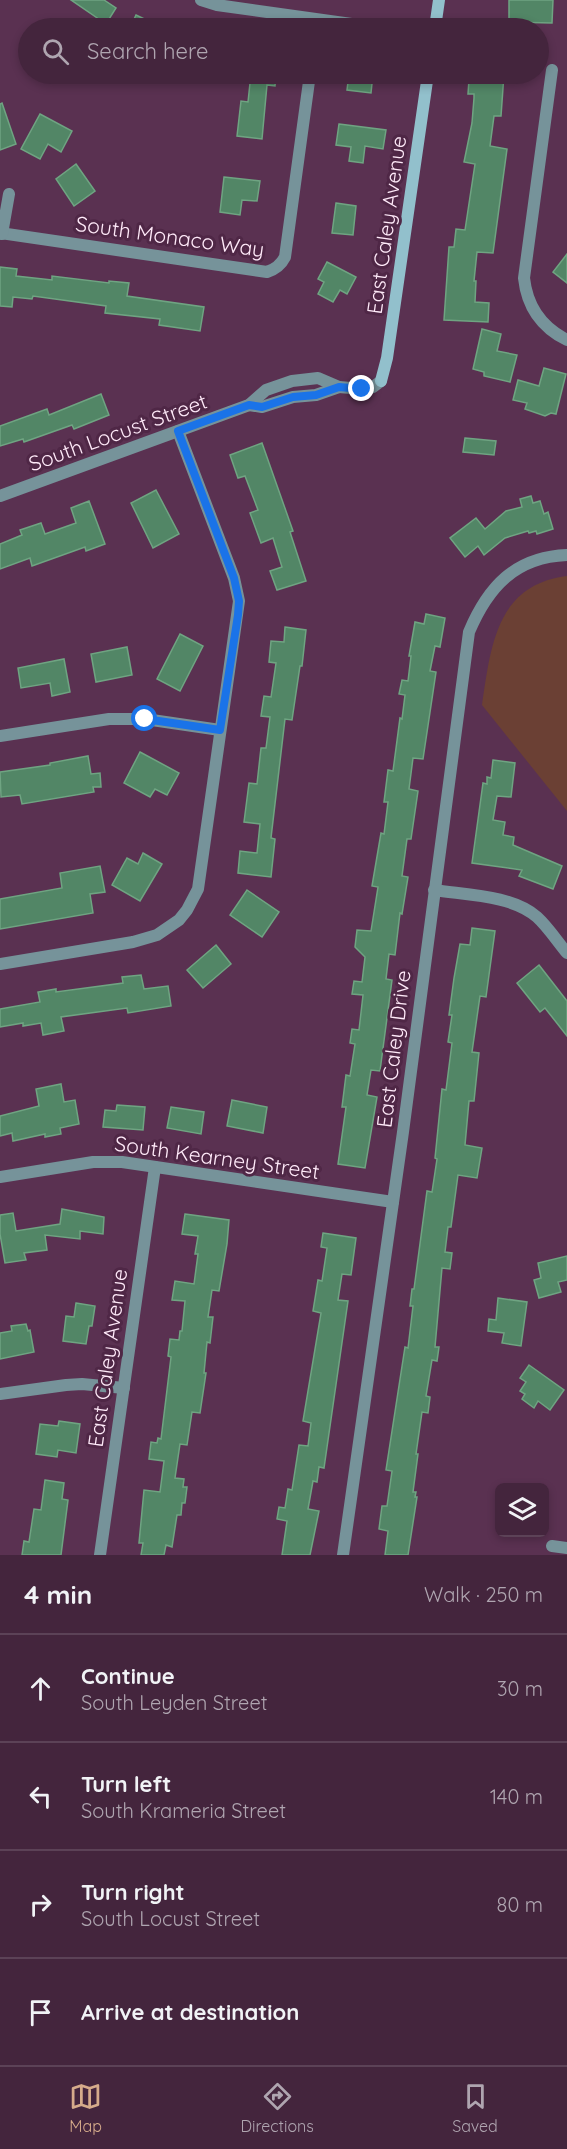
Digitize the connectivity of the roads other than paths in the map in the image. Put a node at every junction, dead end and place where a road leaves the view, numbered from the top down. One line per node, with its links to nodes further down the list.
1 (201, 0): 3 (street)
2 (439, 0): 4 (street)
3 (285, 18)
4 (436, 18)
5 (552, 70): 10 (street)
6 (309, 84): 9 (street, South Monaco Way)
7 (427, 84): 11 (street, East Caley Avenue)
8 (9, 194): 9 (street, South Monaco Way)
9 (1, 234)
10 (567, 340)
11 (381, 381): 12 (street, South Locust Street)
12 (178, 431): 13 (street, South Locust Street); 15 (street)
13 (0, 496)
14 (567, 555): 17 (street, East Caley Drive)
15 (220, 730): 16 (street); 19 (street)
16 (0, 736)
17 (434, 890): 18 (street); 22 (street, East Caley Drive)
18 (567, 953)
19 (0, 964)
20 (155, 1167): 21 (street, South Kearney Street); 22 (street, South Kearney Street); 23 (street, East Caley Avenue)
21 (0, 1177)
22 (393, 1202): 28 (street, East Caley Drive)
23 (124, 1388): 24 (street); 27 (street, East Caley Avenue)
24 (0, 1394)
25 (552, 1546): 26 (street)
26 (567, 1548)
27 (100, 1555)
28 (343, 1555)

